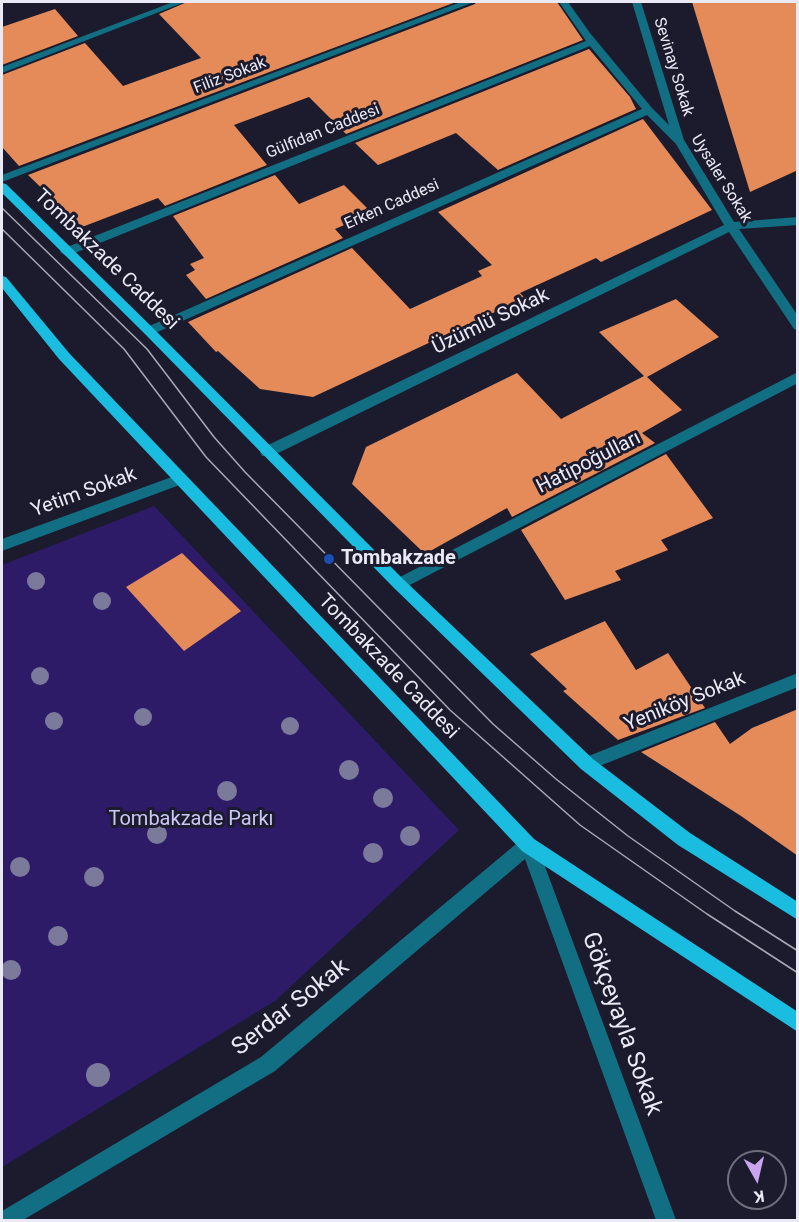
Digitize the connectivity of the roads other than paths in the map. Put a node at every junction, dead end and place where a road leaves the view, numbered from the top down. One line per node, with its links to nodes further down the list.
1 (180, 2): 6 (street)
2 (469, 2): 9 (street, Filiz Sokak)
3 (563, 2): 5 (street, Uysaler Sokak)
4 (637, 2): 8 (street, Sevinay Sokak)
5 (592, 42): 7 (street, Uysaler Sokak); 13 (street, Gülfidan Caddesi)
6 (2, 70)
7 (648, 110): 8 (street, Uysaler Sokak); 16 (street, Erken Caddesi)
8 (680, 142): 12 (street, Uysaler Sokak)
9 (2, 179)
10 (2, 188): 13 (main road, Tombakzade Caddesi)
11 (798, 221): 12 (street)
12 (731, 226): 15 (street, Uysaler Sokak); 18 (street, Üzümlü Sokak)
13 (66, 252): 16 (main road, Tombakzade Caddesi)
14 (2, 280): 19 (main road, Tombakzade Caddesi)
15 (798, 326)
16 (149, 331): 18 (main road, Tombakzade Caddesi)
17 (798, 377): 21 (street, Hatipoğulları)
18 (267, 452): 21 (main road, Tombakzade Caddesi)
19 (180, 479): 20 (street, Yetim Sokak); 24 (main road, Tombakzade Caddesi)
20 (2, 545)
21 (399, 584): 23 (main road, Tombakzade Caddesi)
22 (798, 680): 23 (street, Yeniköy Sokak)
23 (587, 764): 25 (main road, Tombakzade Caddesi)
24 (528, 845): 26 (main road, Tombakzade Caddesi); 27 (street, Serdar Sokak); 28 (street, Gökçeyayla Sokak)
25 (798, 912)
26 (798, 1023)
27 (5, 1221)
28 (666, 1221)

